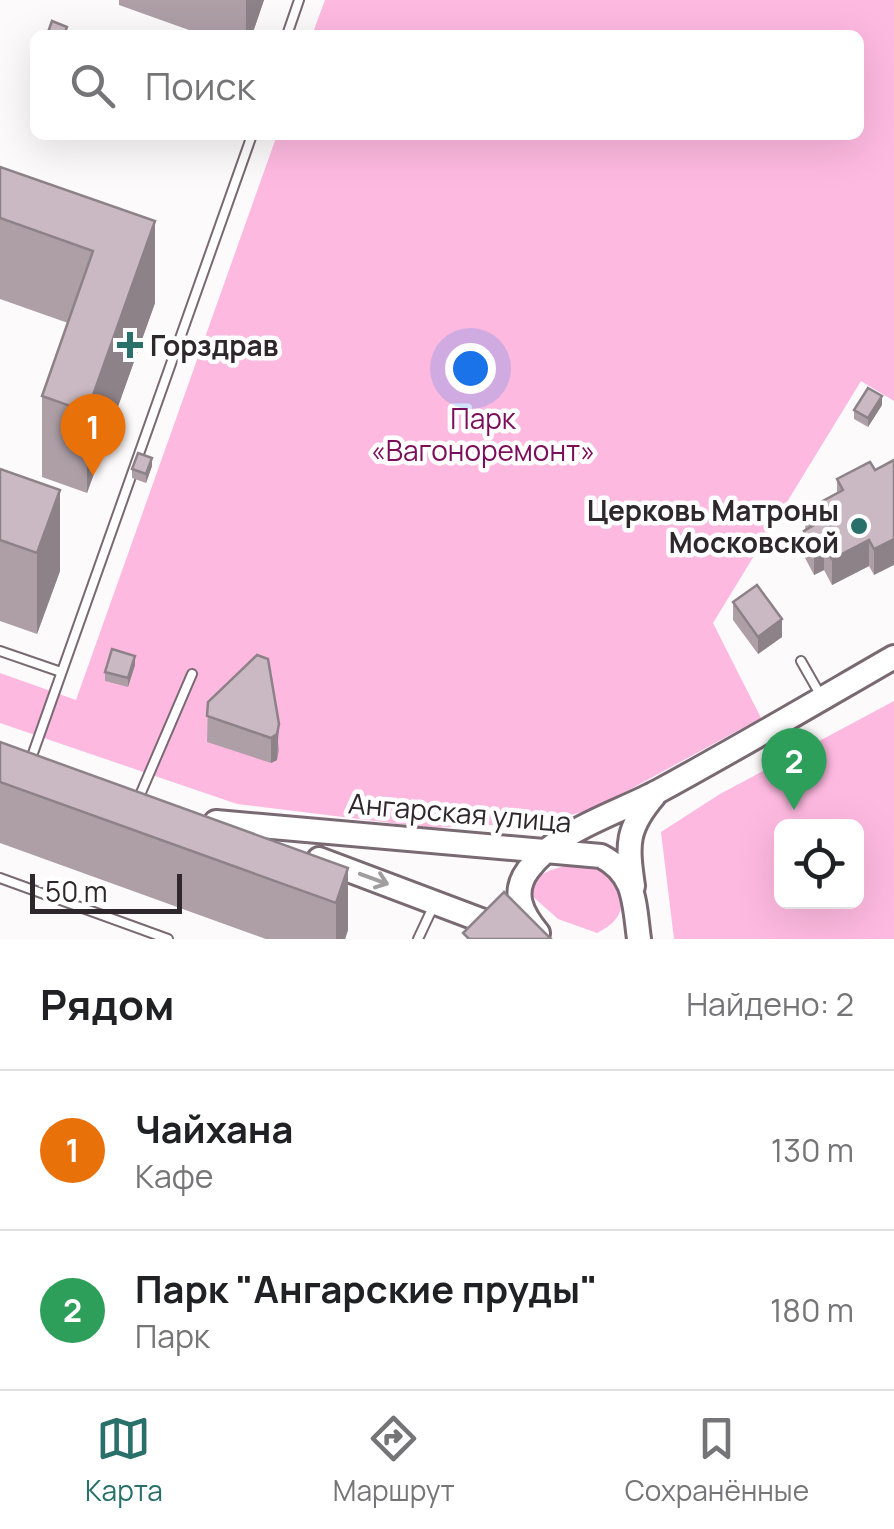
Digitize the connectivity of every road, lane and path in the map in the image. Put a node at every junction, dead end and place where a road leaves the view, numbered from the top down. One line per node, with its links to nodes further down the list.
1 (299, 0): 2 (lane)
2 (289, 30)
3 (250, 140): 7 (lane)
4 (0, 650): 7 (lane)
5 (894, 657): 9 (street)
6 (801, 661): 9 (lane)
7 (62, 672): 10 (lane)
8 (192, 674): 12 (lane)
9 (823, 698): 11 (street)
10 (32, 756)
11 (658, 791): 13 (street); 15 (street)
12 (139, 794)
13 (549, 849): 15 (street, Ангарская улица); 16 (street, Ангарская улица, one-way to 16); 20 (street)
14 (0, 878): 17 (lane)
15 (634, 900): 21 (street); 22 (street)
16 (436, 902): 18 (lane); 19 (street, Ангарская улица)
17 (168, 939)
18 (418, 939)
19 (532, 939)
20 (543, 939)
21 (622, 939)
22 (639, 939)

